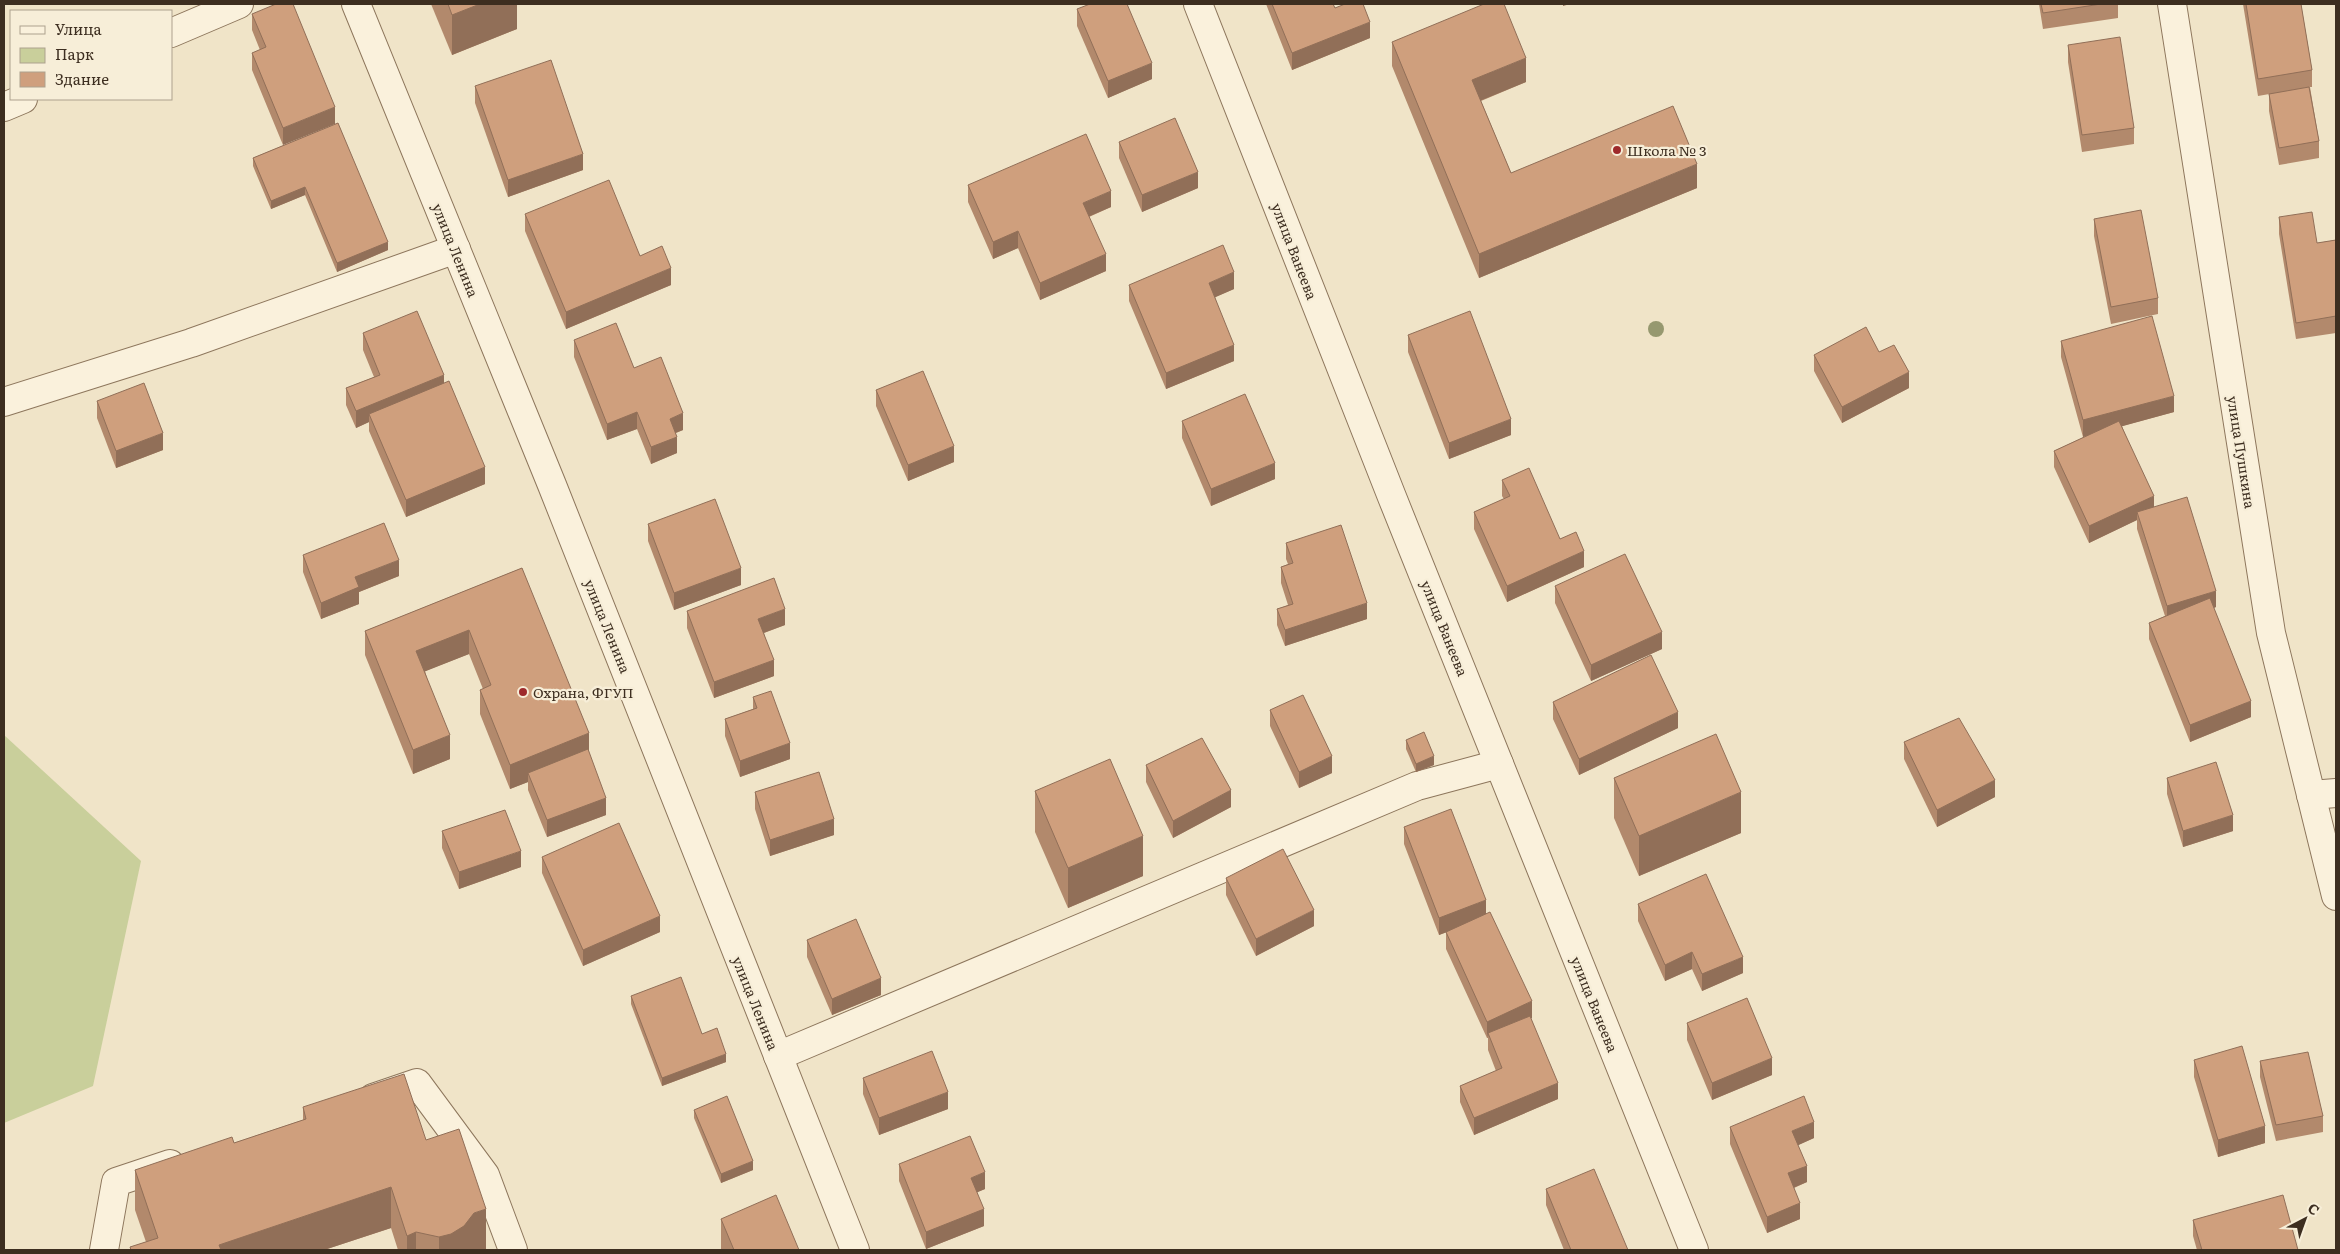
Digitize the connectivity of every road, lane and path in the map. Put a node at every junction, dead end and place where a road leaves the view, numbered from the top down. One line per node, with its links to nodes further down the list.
1 (239, 4): 5 (street)
2 (356, 4): 8 (street, улица Ленина)
3 (1198, 4): 10 (street, улица Ванеева)
4 (2172, 4): 11 (street, улица Пушкина)
5 (172, 33)
6 (20, 100): 7 (street)
7 (4, 107)
8 (456, 249): 9 (street); 13 (street, улица Ленина)
9 (4, 402)
10 (1499, 764): 13 (street); 19 (street, улица Ванеева)
11 (2324, 794): 12 (street, улица Пушкина)
12 (2336, 896)
13 (778, 1056): 18 (street, улица Ленина)
14 (351, 1105): 17 (street)
15 (192, 1157): 16 (street)
16 (104, 1250)
17 (513, 1250)
18 (855, 1250)
19 (1694, 1250)

